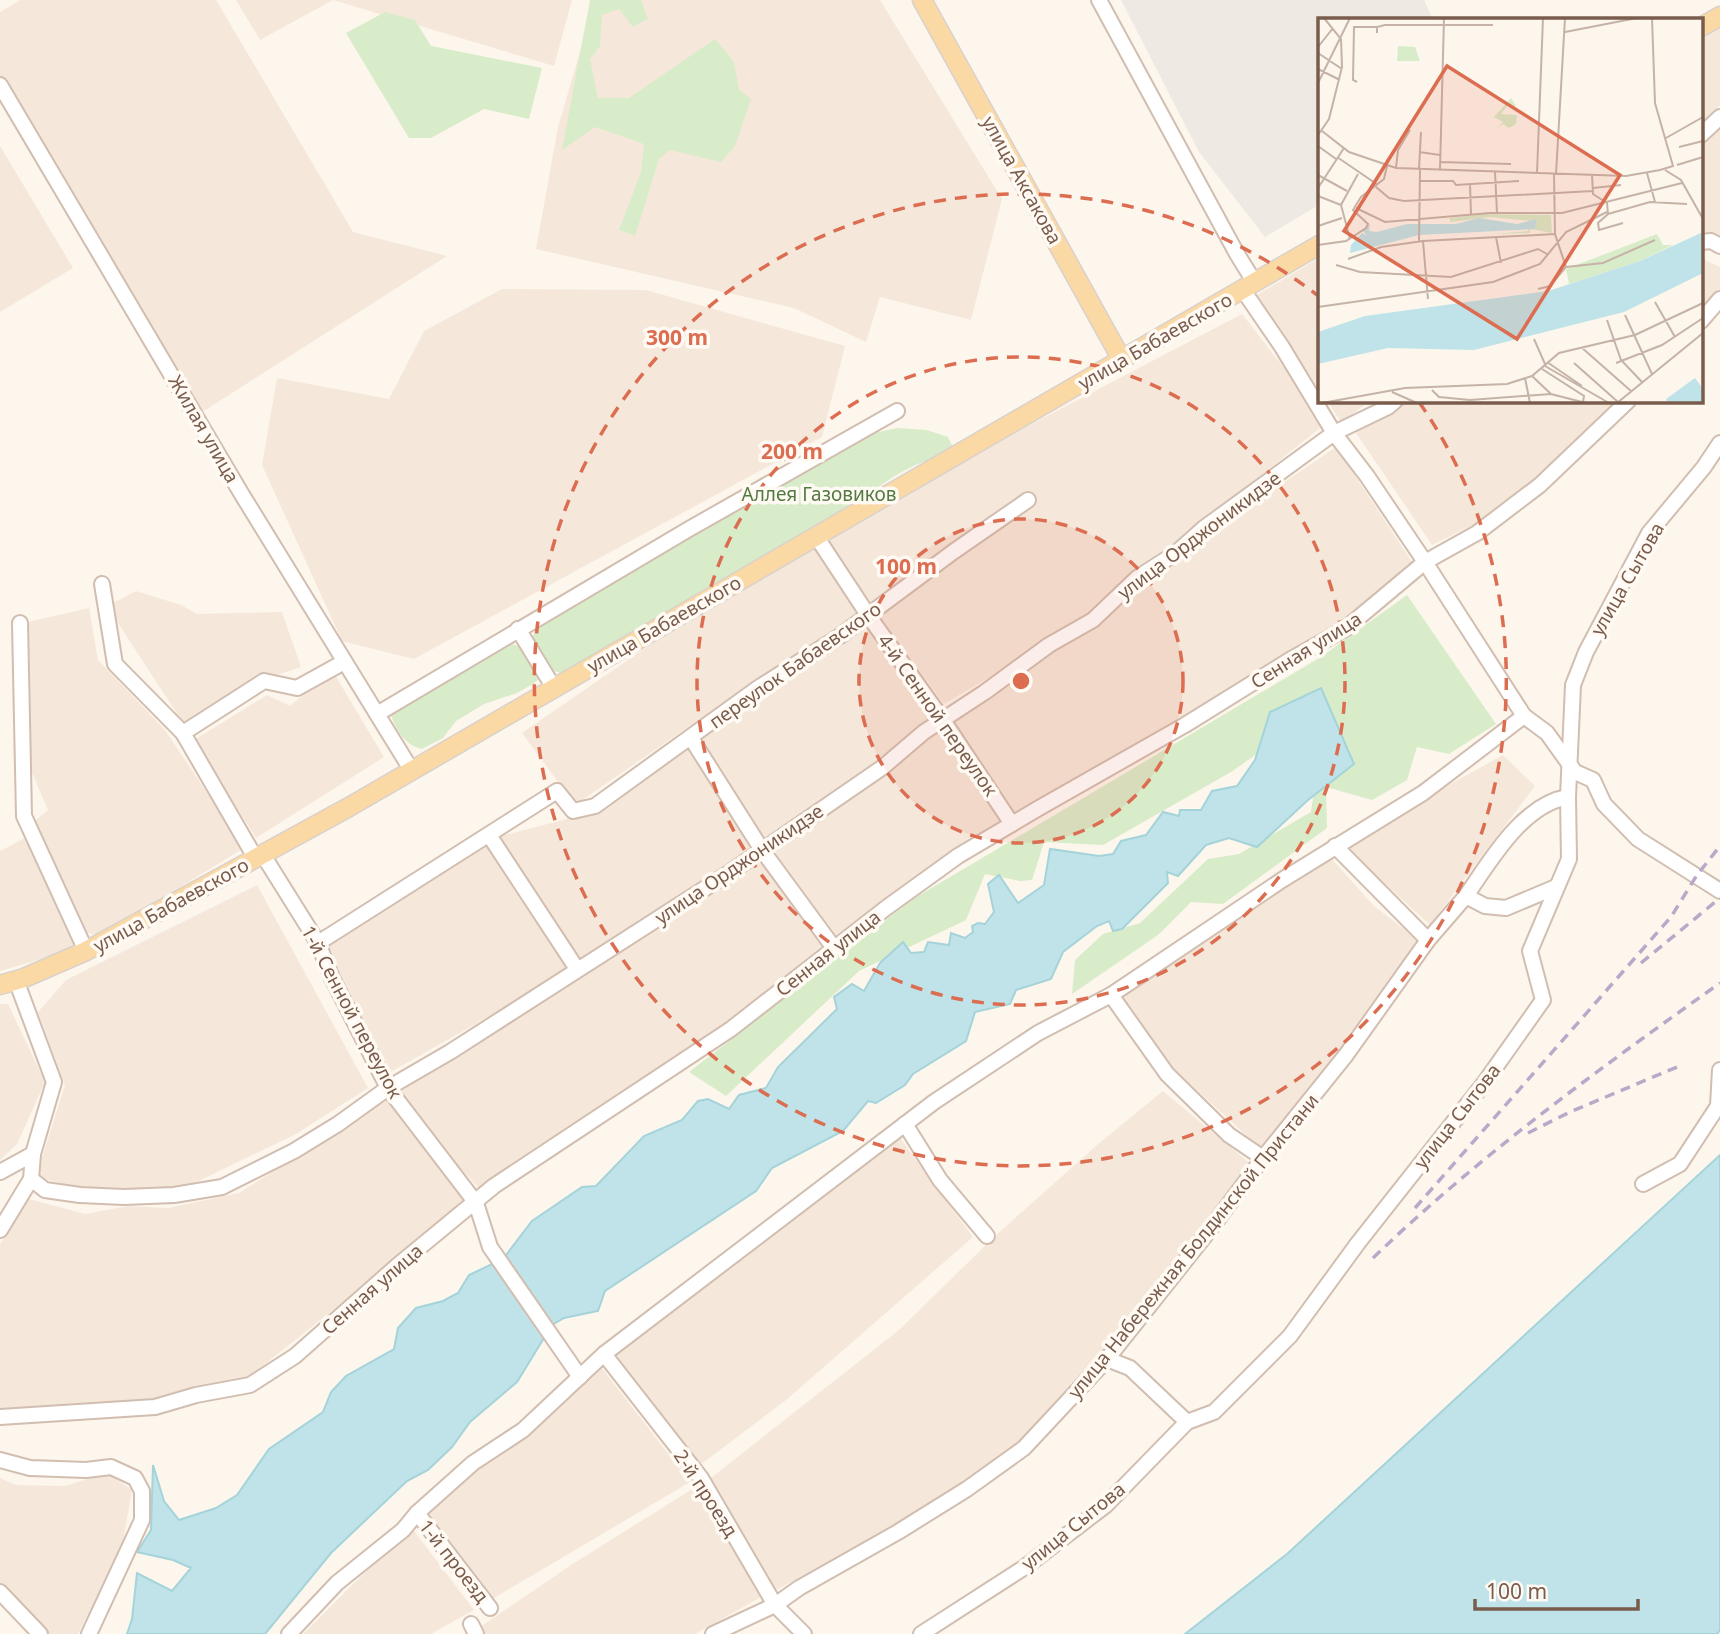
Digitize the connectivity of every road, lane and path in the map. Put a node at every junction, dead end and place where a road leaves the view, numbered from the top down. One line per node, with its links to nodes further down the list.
1 (922, 0): 14 (main road, улица Аксакова)
2 (1099, 0): 11 (street)
3 (1720, 16): 4 (main road)
4 (1702, 26)
5 (0, 85): 27 (street, Жилая улица)
6 (1720, 117): 7 (street)
7 (1702, 134)
8 (1702, 242): 10 (street)
9 (1318, 246): 11 (main road, улица Бабаевского)
10 (1720, 246)
11 (1249, 286): 14 (main road, улица Бабаевского); 18 (street)
12 (1720, 299): 13 (street)
13 (1702, 320)
14 (1122, 360): 21 (main road, улица Бабаевского)
15 (1394, 402): 18 (street, улица Орджоникидзе)
16 (1627, 402): 22 (street, Сенная улица)
17 (897, 411): 26 (street)
18 (1334, 433): 22 (street); 31 (street, улица Орджоникидзе)
19 (1720, 443): 34 (street, улица Сытова)
20 (1028, 500): 24 (street, переулок Бабаевского)
21 (816, 536): 24 (street, 4-й Сенной переулок); 28 (main road, улица Бабаевского)
22 (1425, 562): 30 (street); 37 (street, Сенная улица)
23 (103, 584): 32 (street, 1-й Сенной переулок)
24 (868, 615): 31 (street, 4-й Сенной переулок); 33 (street, переулок Бабаевского)
25 (20, 623): 48 (street)
26 (518, 629): 28 (street); 29 (street)
27 (344, 662): 29 (street, Жилая улица); 32 (street)
28 (554, 688): 35 (main road, улица Бабаевского)
29 (377, 714): 35 (street, Жилая улица)
30 (1524, 716): 34 (street); 39 (street)
31 (943, 720): 37 (street, 4-й Сенной переулок); 40 (street, улица Орджоникидзе)
32 (183, 733): 41 (street, 1-й Сенной переулок)
33 (691, 738): 38 (street, переулок Бабаевского); 40 (street)
34 (1570, 766): 36 (street, улица Сытова); 43 (street)
35 (412, 771): 41 (main road, улица Бабаевского)
36 (1568, 797): 42 (street, улица Сытова); 44 (street, улица Набережная Болдинской Пристани)
37 (1012, 824): 47 (street, Сенная улица)
38 (489, 835): 46 (street); 49 (street)
39 (1335, 846): 45 (street); 51 (street)
40 (762, 850): 47 (street); 49 (street, улица Орджоникидзе)
41 (260, 857): 46 (street, 1-й Сенной переулок); 48 (main road, улица Бабаевского)
42 (1556, 887): 44 (street); 67 (street, улица Сытова)
43 (1720, 891)
44 (1466, 895): 45 (street, улица Набережная Болдинской Пристани)
45 (1428, 940): 56 (street, улица Набережная Болдинской Пристани)
46 (318, 943): 53 (street, 1-й Сенной переулок)
47 (834, 948): 60 (street, Сенная улица)
48 (86, 951): 50 (main road, улица Бабаевского)
49 (577, 969): 53 (street, улица Орджоникидзе)
50 (8, 983): 55 (street)
51 (1111, 995): 54 (street); 56 (street)
52 (1720, 1070): 59 (street)
53 (388, 1088): 58 (street, улица Орджоникидзе); 60 (street, 1-й Сенной переулок)
54 (905, 1124): 62 (street); 63 (street)
55 (33, 1154): 57 (street); 58 (street)
56 (1262, 1158): 64 (street, улица Набережная Болдинской Пристани)
57 (0, 1172)
58 (31, 1179): 61 (street)
59 (1643, 1184)
60 (477, 1203): 65 (street, 1-й Сенной переулок); 66 (street, Сенная улица)
61 (0, 1230)
62 (987, 1236)
63 (604, 1354): 65 (street); 71 (street, 2-й проезд)
64 (1107, 1359): 67 (street); 71 (street, улица Набережная Болдинской Пристани)
65 (580, 1377): 69 (street)
66 (0, 1417)
67 (1187, 1422): 78 (street, улица Сытова)
68 (0, 1460): 74 (street)
69 (417, 1513): 72 (street, 1-й проезд); 75 (street)
70 (0, 1592): 73 (street)
71 (775, 1605): 76 (street, улица Набережная Болдинской Пристани); 77 (street, 2-й проезд)
72 (491, 1608)
73 (40, 1634)
74 (89, 1634)
75 (289, 1634)
76 (713, 1634)
77 (804, 1634)
78 (921, 1634)

